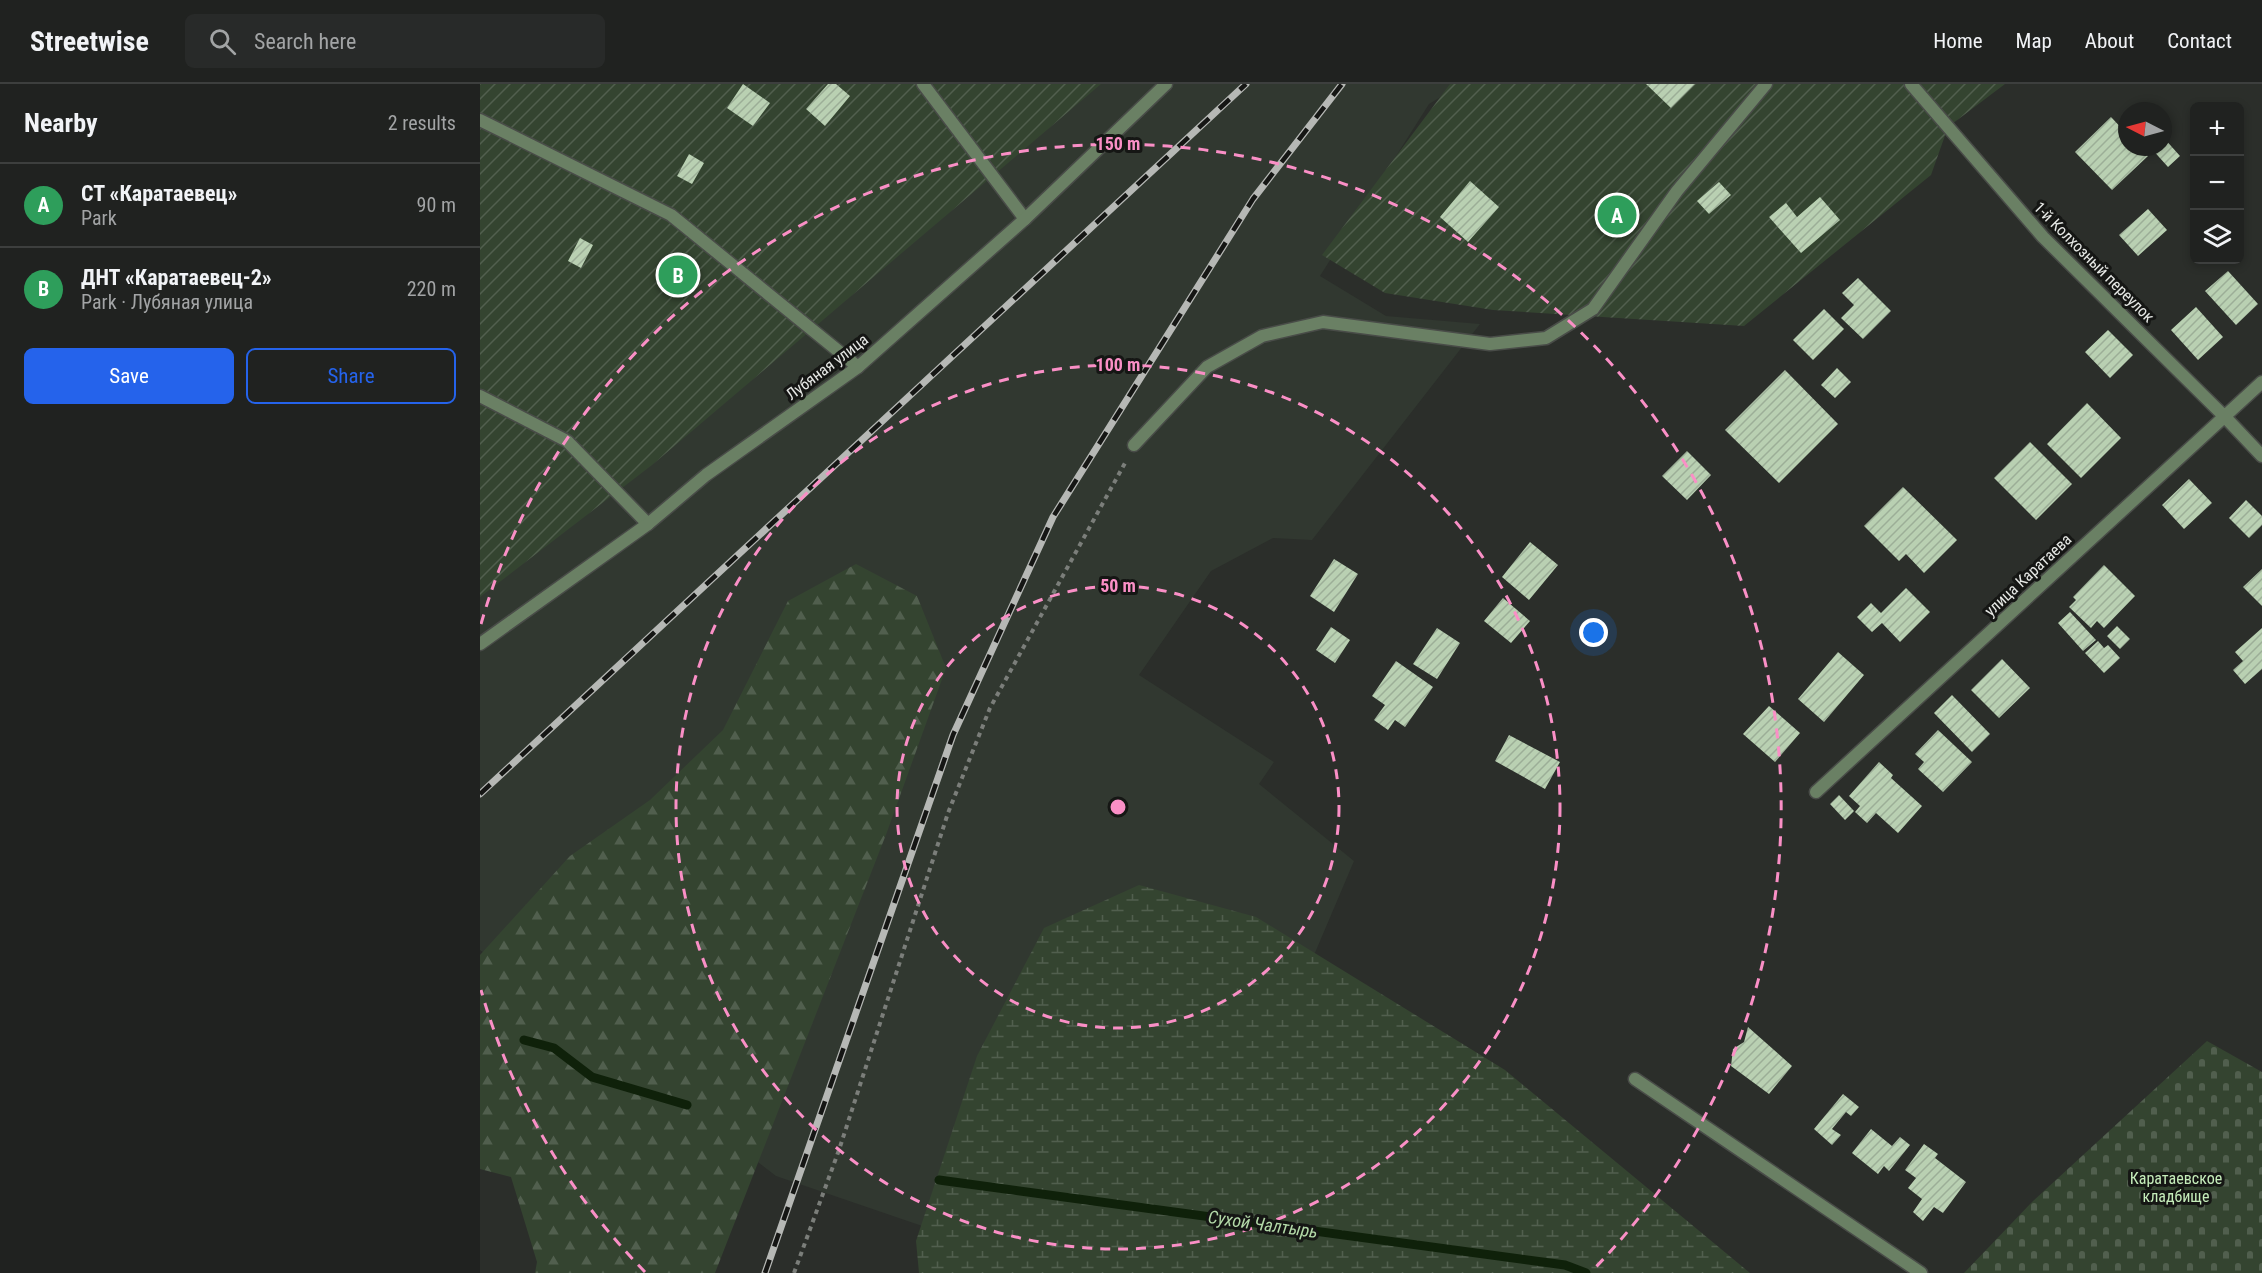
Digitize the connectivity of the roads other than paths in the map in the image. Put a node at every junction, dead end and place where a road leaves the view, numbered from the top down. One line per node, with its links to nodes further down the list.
1 (923, 84): 6 (street)
2 (1166, 84): 6 (street, Лубяная улица)
3 (1766, 84): 11 (street)
4 (1911, 84): 10 (street, 1-й Колхозный переулок)
5 (480, 120): 7 (street)
6 (1025, 219): 7 (street, Лубяная улица)
7 (858, 367): 13 (street, Лубяная улица)
8 (2262, 382): 10 (street, улица Каратаева)
9 (480, 396): 13 (street)
10 (2225, 417): 12 (street, 1-й Колхозный переулок); 15 (street, улица Каратаева)
11 (1134, 445)
12 (2262, 456)
13 (648, 524): 14 (street, Лубяная улица)
14 (480, 644)
15 (1816, 792)
16 (1635, 1079): 17 (street)
17 (1921, 1273)

